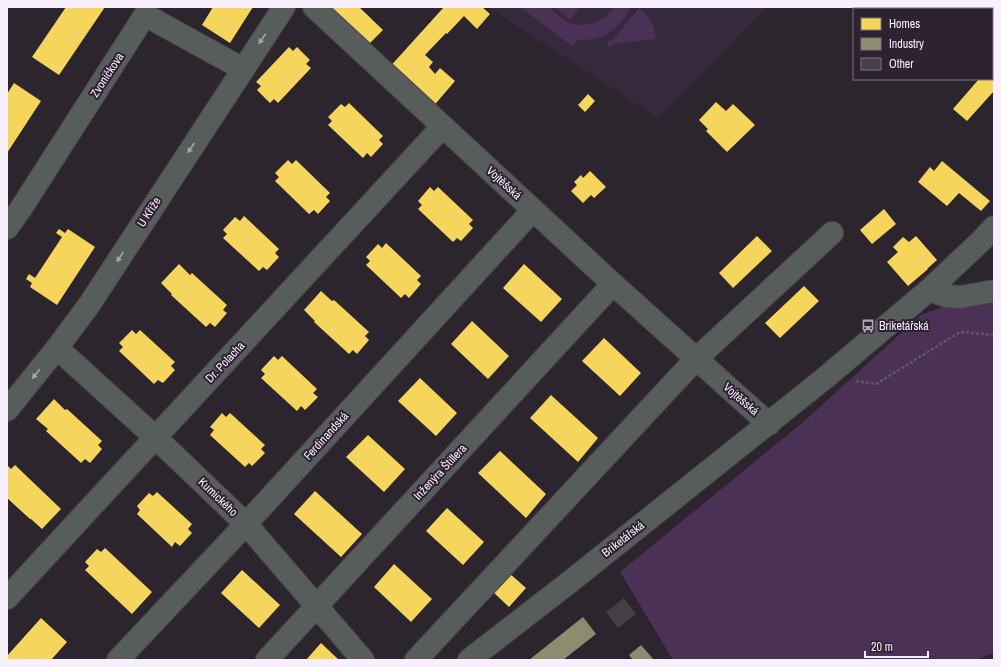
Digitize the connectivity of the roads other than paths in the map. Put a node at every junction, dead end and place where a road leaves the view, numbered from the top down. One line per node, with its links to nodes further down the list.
1 (284, 7): 3 (street, U Kříže, one-way to 3)
2 (314, 7): 4 (street, Vojtěšská)
3 (243, 69): 6 (street, Zvoníčkova); 12 (street, U Kříže, one-way to 12)
4 (443, 126): 5 (street, Vojtěšská); 16 (street, Dr. Polacha)
5 (533, 210): 9 (street, Vojtěšská); 17 (street, Ferdinandská)
6 (7, 228)
7 (994, 228): 10 (street, Briketářská)
8 (832, 233): 13 (street)
9 (612, 284): 13 (street, Vojtěšská); 19 (street, Inženýra Štillera)
10 (929, 290): 11 (street); 15 (street, Briketářská)
11 (994, 291)
12 (57, 348): 14 (street, U Kříže, one-way to 14); 16 (street, Kumického)
13 (696, 359): 15 (street, Vojtěšská); 23 (street)
14 (7, 410)
15 (769, 424): 24 (street, Briketářská)
16 (155, 437): 17 (street, Kumického); 18 (street, Dr. Polacha)
17 (246, 524): 19 (street, Kumického); 20 (street, Ferdinandská)
18 (7, 598)
19 (317, 605): 21 (street, Inženýra Štillera); 22 (street, Kumického)
20 (118, 660)
21 (267, 660)
22 (363, 660)
23 (416, 660)
24 (469, 660)

